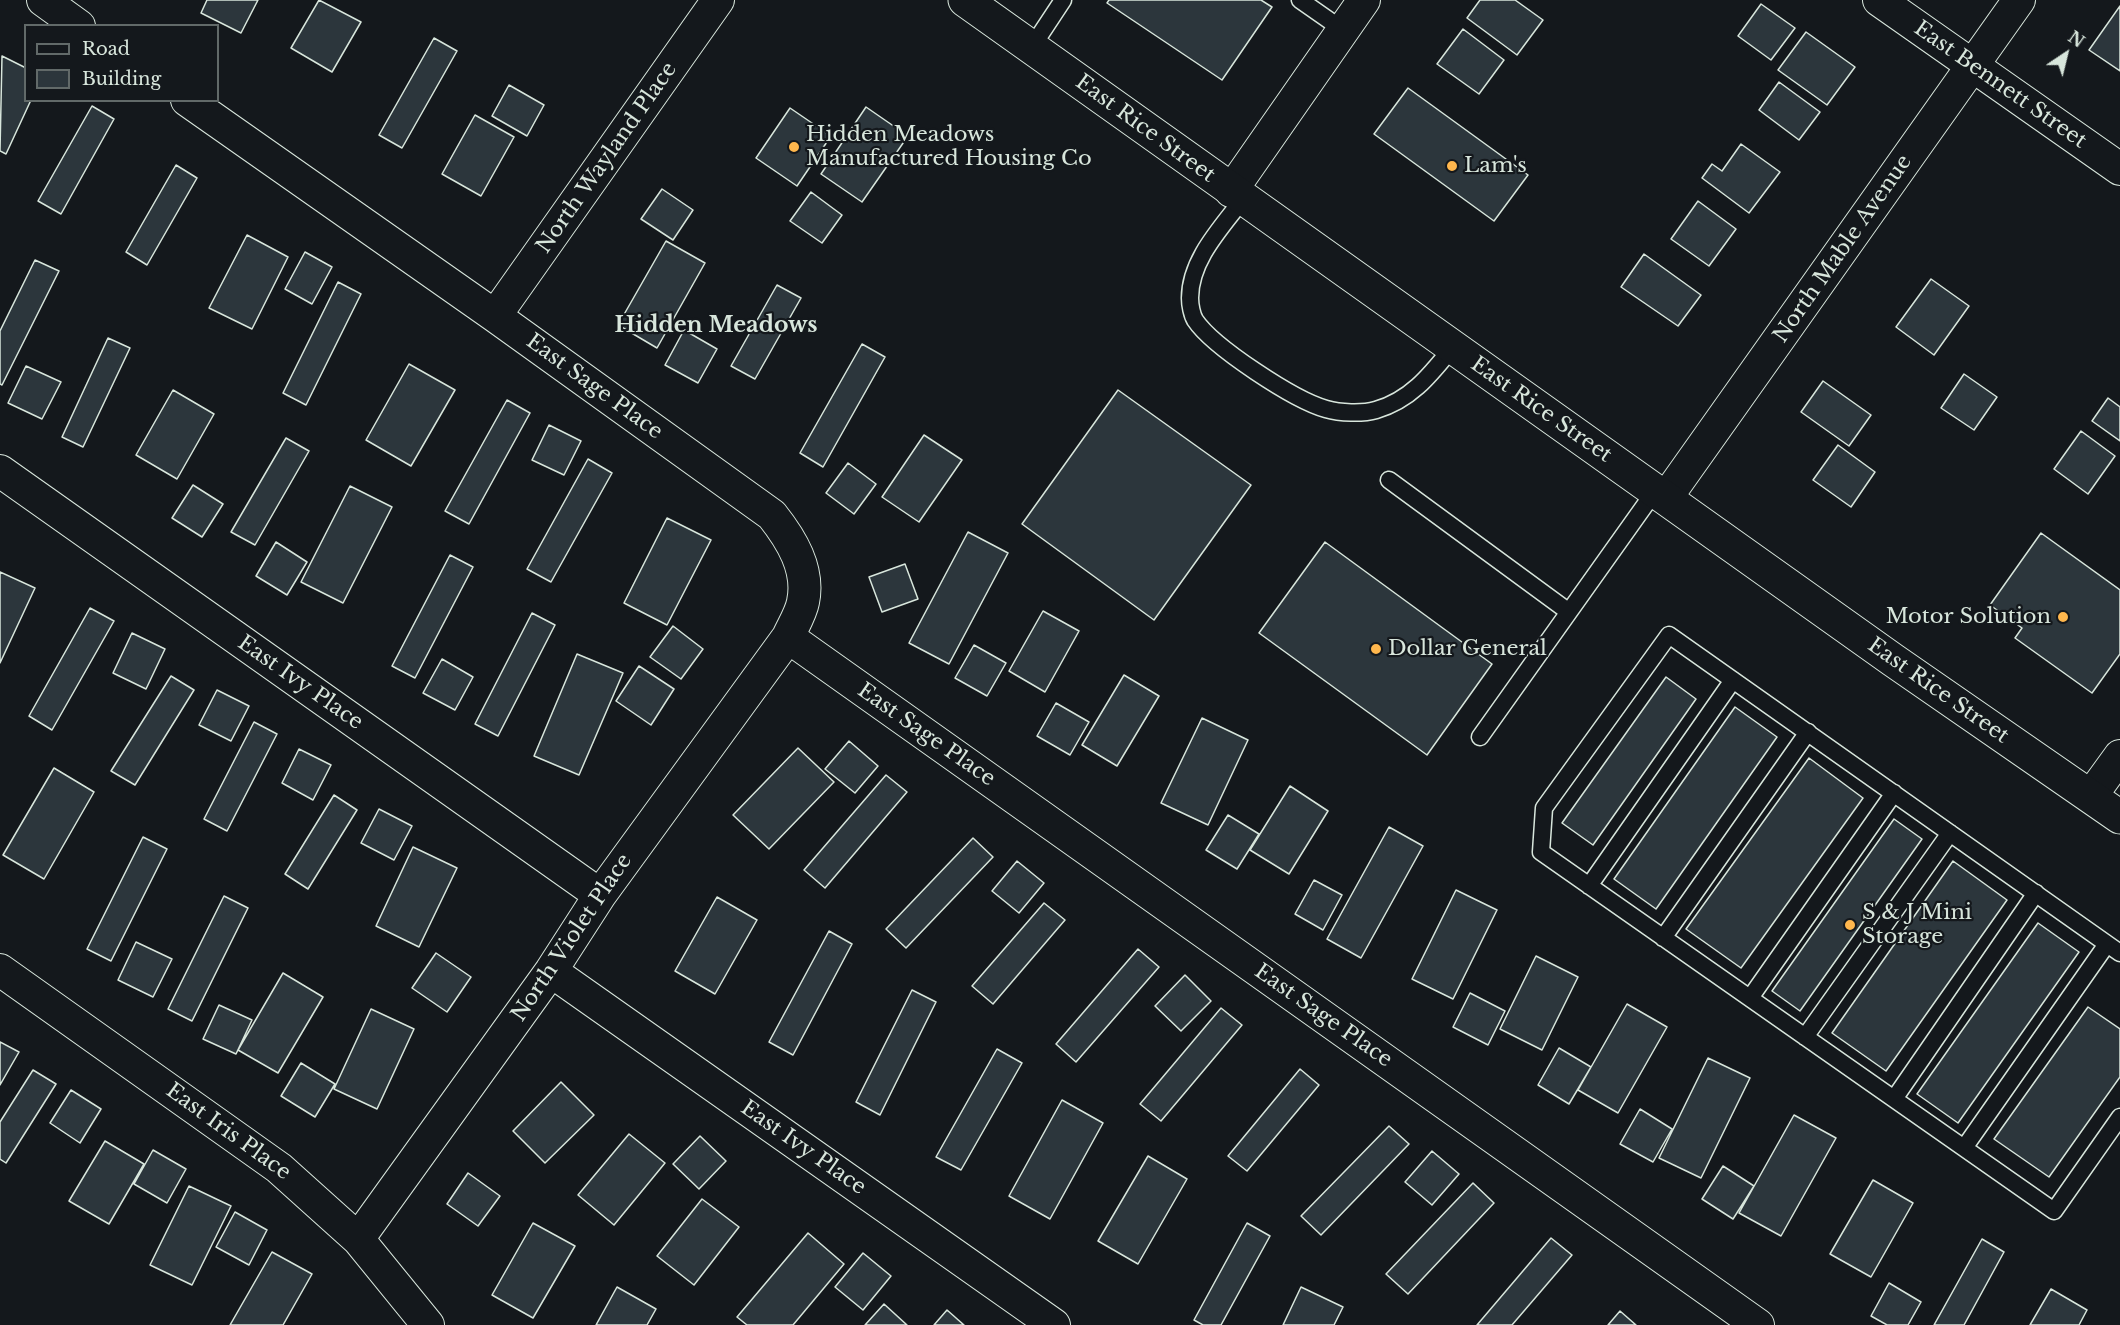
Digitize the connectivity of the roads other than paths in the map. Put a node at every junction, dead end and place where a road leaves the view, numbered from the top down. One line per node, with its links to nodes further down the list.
1 (43, 0): 9 (street)
2 (718, 0): 16 (street, North Wayland Place)
3 (965, 0): 11 (main road, East Rice Street)
4 (1063, 0): 11 (lane)
5 (1300, 0): 10 (lane)
6 (1364, 0): 10 (street)
7 (1879, 0): 12 (street, East Bennett Street)
8 (2019, 0): 12 (street, North Mable Avenue)
9 (76, 24)
10 (1343, 30): 15 (street)
11 (1032, 47): 15 (main road, East Rice Street)
12 (1973, 66): 14 (street, East Bennett Street); 20 (street, North Mable Avenue)
13 (190, 102): 16 (street, East Sage Place)
14 (2120, 170)
15 (1237, 195): 17 (main road, East Rice Street); 17 (lane)
16 (495, 316): 22 (street, East Sage Place)
17 (1452, 348): 20 (main road, East Rice Street)
18 (0, 471): 33 (street, East Ivy Place)
19 (1389, 480): 21 (lane)
20 (1661, 495): 21 (lane); 28 (main road, East Rice Street)
21 (1569, 612): 25 (lane)
22 (788, 637): 33 (street, North Violet Place); 46 (street, East Sage Place)
23 (1733, 680): 24 (lane); 31 (lane); 31 (lane)
24 (1808, 732): 27 (lane); 34 (lane)
25 (1480, 737)
26 (2120, 756): 28 (street)
27 (1894, 793): 30 (lane); 38 (lane)
28 (2091, 796): 29 (main road, East Rice Street)
29 (2120, 817)
30 (1950, 833): 32 (lane); 39 (lane)
31 (1589, 886): 34 (lane)
32 (2036, 893): 35 (lane); 40 (lane)
33 (600, 895): 37 (street, North Violet Place)
34 (1663, 938): 38 (lane)
35 (2114, 948): 42 (lane)
36 (0, 970): 43 (street, East Iris Place)
37 (551, 971): 43 (street, North Violet Place); 45 (street, East Ivy Place)
38 (1750, 998): 39 (lane)
39 (1805, 1037): 40 (lane)
40 (1894, 1099): 42 (lane)
41 (2120, 1117): 42 (lane)
42 (1964, 1148)
43 (358, 1239): 44 (street, East Iris Place)
44 (428, 1325)
45 (1054, 1325)
46 (1758, 1325)

